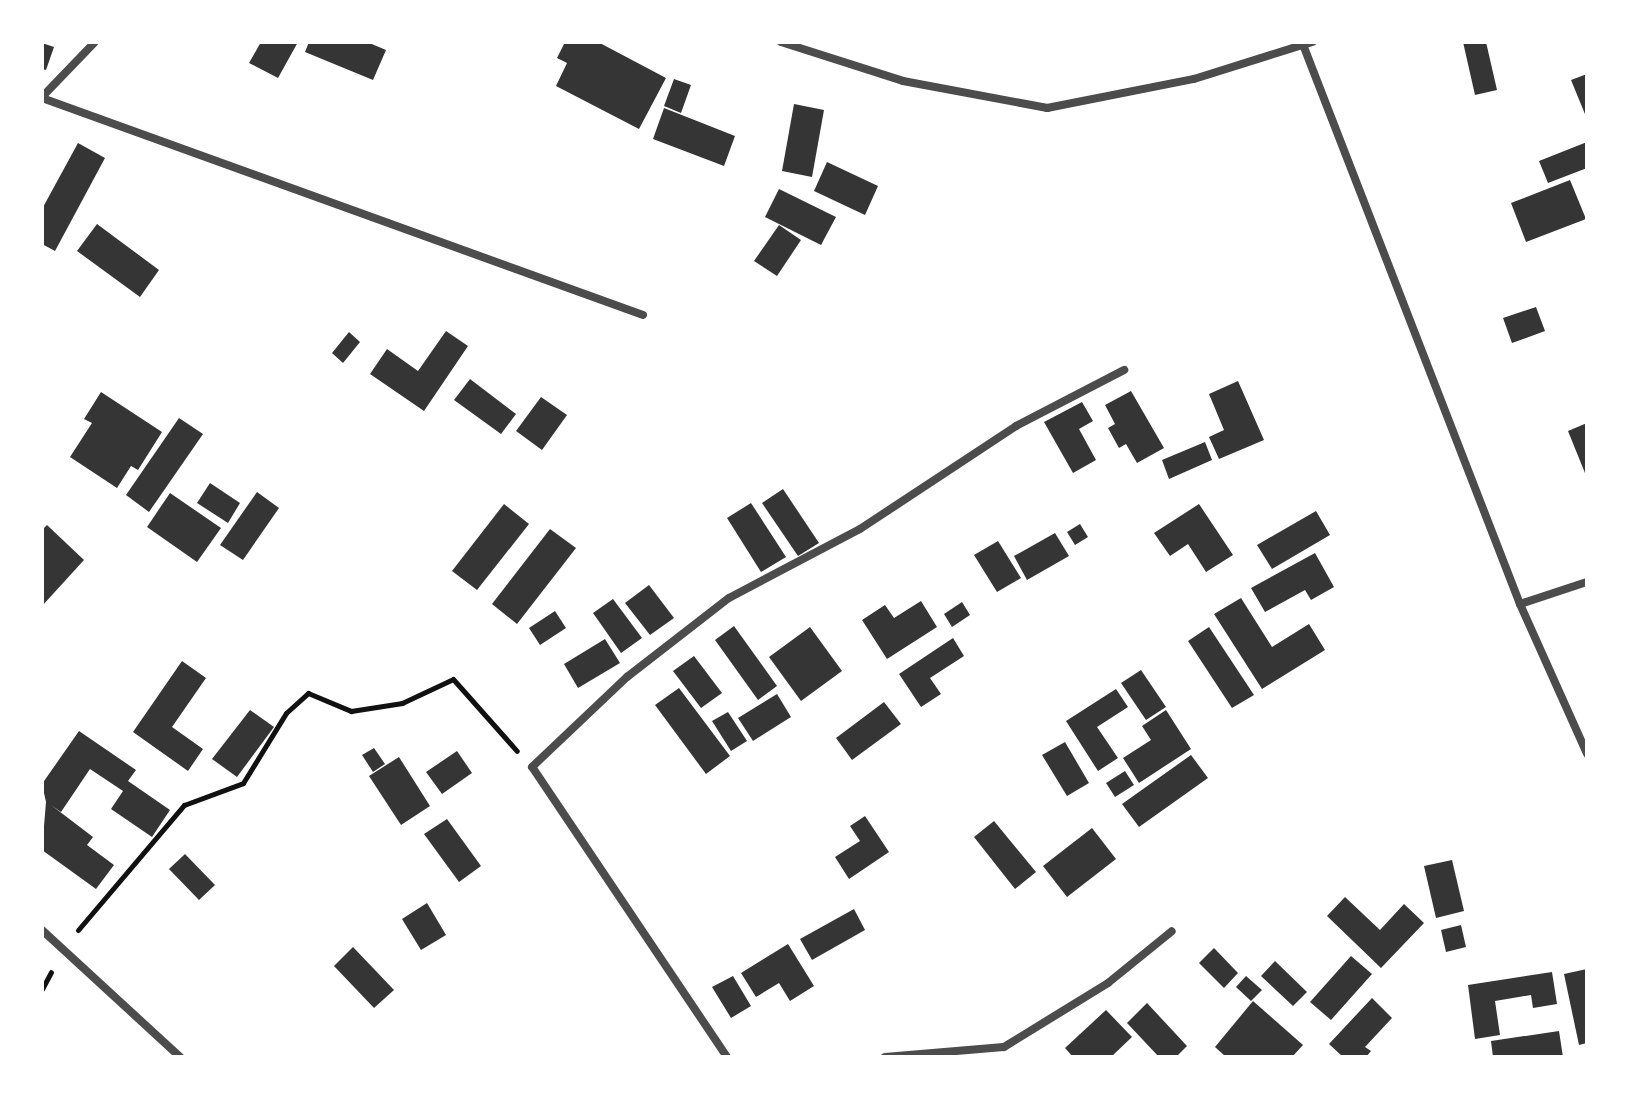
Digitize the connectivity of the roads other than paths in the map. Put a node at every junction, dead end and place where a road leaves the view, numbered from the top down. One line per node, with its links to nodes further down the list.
1 (95, 42): 4 (street)
2 (781, 42): 3 (street)
3 (1306, 43): 8 (street)
4 (42, 98): 5 (street)
5 (643, 315)
6 (1124, 370): 13 (street)
7 (1587, 582): 8 (street)
8 (1520, 604): 9 (street)
9 (1587, 754)
10 (42, 930): 12 (street)
11 (1172, 931): 14 (street)
12 (180, 1057)
13 (727, 1057)
14 (885, 1057)

